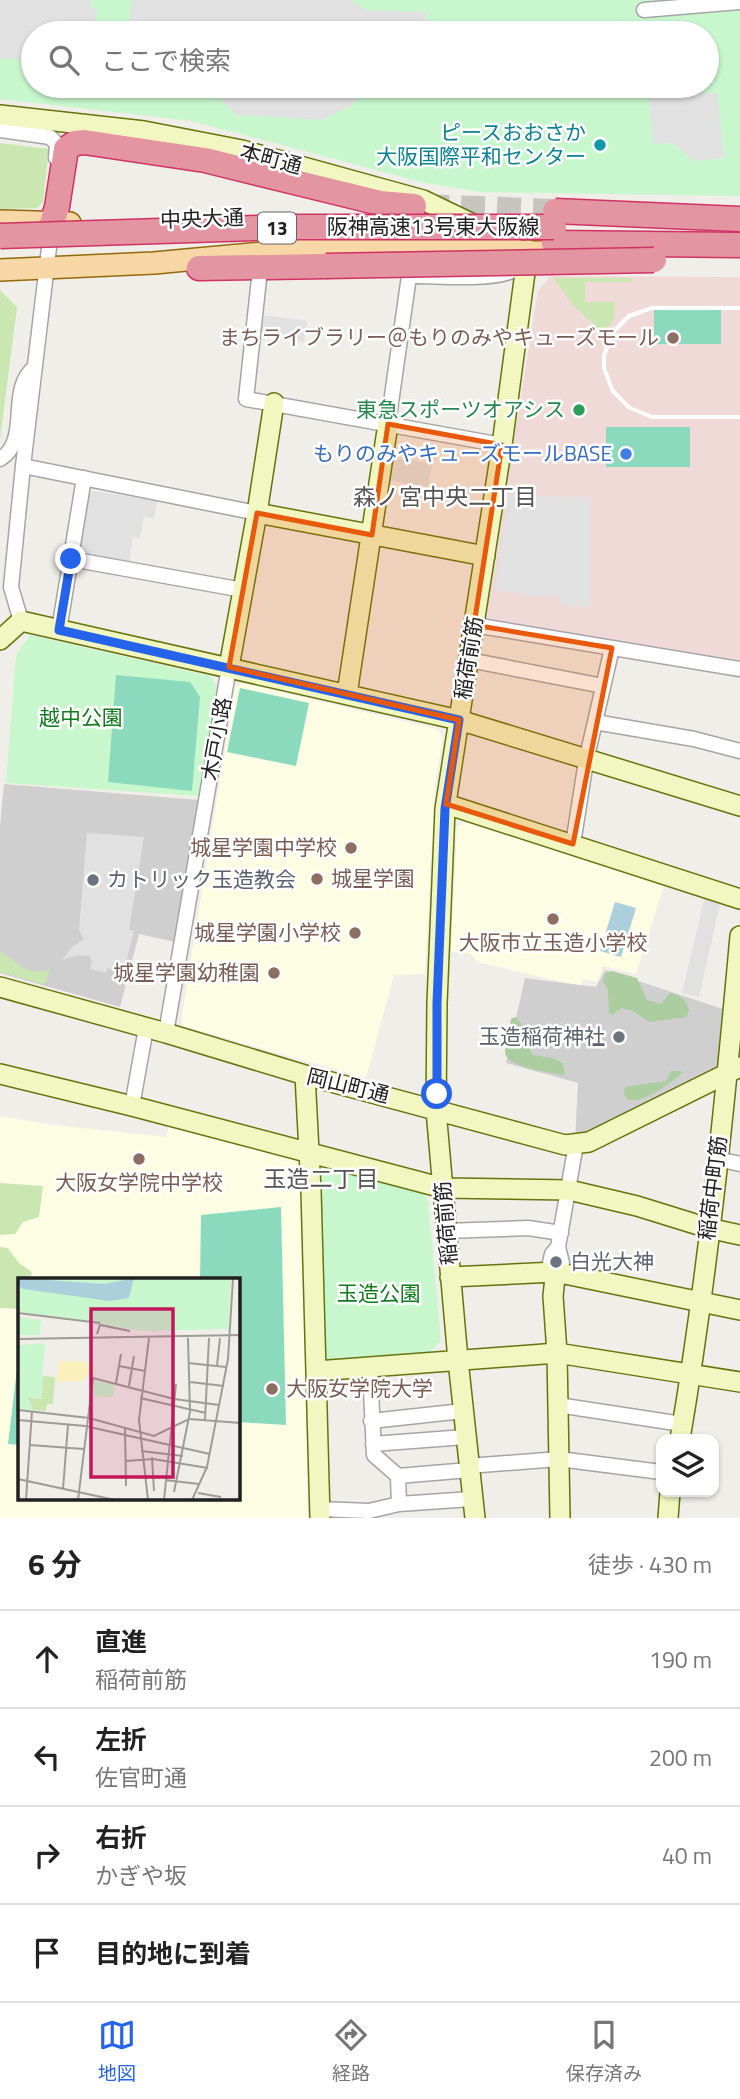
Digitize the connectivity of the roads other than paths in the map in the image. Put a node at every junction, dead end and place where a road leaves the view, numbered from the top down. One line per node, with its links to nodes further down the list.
1 (740, 2): 2 (street)
2 (643, 10)
3 (0, 115): 7 (street, 本町通)
4 (0, 130): 10 (street)
5 (414, 206): 10 (highway)
6 (543, 215): 7 (main road, 中央大通); 8 (highway, bridge); 14 (street, 稲荷前筋)
7 (460, 217): 10 (main road, 中央大通); 14 (street, 本町通)
8 (740, 218)
9 (0, 221): 10 (main road, 中央大通)
10 (52, 223): 18 (street)
11 (740, 228): 12 (highway, 阪神高速13号東大阪線 / 13, bridge)
12 (0, 236)
13 (740, 245): 15 (highway, 阪神高速13号東大阪線 / 13)
14 (527, 252): 16 (main road, 中央大通); 17 (main road, 中央大通); 21 (street, 中央大通); 26 (street, 稲荷前筋)
15 (0, 253)
16 (740, 257): 19 (highway, bridge)
17 (154, 263): 18 (main road, 中央大通); 19 (street, 中央大通)
18 (47, 267): 20 (main road, 中央大通); 23 (street)
19 (199, 268): 22 (street, 中央大通)
20 (0, 270)
21 (409, 276): 22 (street, 中央大通); 25 (street)
22 (259, 279): 24 (street)
23 (35, 367): 27 (street); 28 (street)
24 (274, 403): 25 (street); 30 (street, 木戸小路)
25 (388, 424): 26 (street); 31 (street)
26 (502, 445): 32 (street, 稲荷前筋)
27 (0, 459)
28 (23, 466): 29 (street); 35 (street)
29 (84, 478): 30 (street); 33 (street)
30 (257, 513): 31 (street); 34 (street, 木戸小路)
31 (372, 535): 32 (street); 44 (street)
32 (485, 556): 36 (street, 稲荷前筋)
33 (71, 559): 34 (street); 37 (street)
34 (243, 590): 41 (street, 木戸小路)
35 (21, 621): 37 (street); 38 (street)
36 (474, 625): 39 (street); 40 (street, 稲荷前筋)
37 (59, 630): 41 (street)
38 (0, 640)
39 (612, 648): 42 (street); 43 (street)
40 (469, 660): 43 (street); 45 (street, 稲荷前筋)
41 (229, 667): 44 (street); 56 (street, 木戸小路)
42 (740, 669)
43 (603, 686): 46 (street)
44 (346, 694): 45 (street)
45 (459, 720): 48 (street); 49 (street, 稲荷前筋)
46 (594, 722): 47 (street); 48 (street)
47 (740, 751)
48 (586, 761): 50 (street); 51 (street)
49 (446, 804): 51 (street); 61 (street, 稲荷前筋)
50 (740, 806)
51 (573, 844): 52 (street)
52 (740, 899)
53 (740, 936): 57 (street, 稲荷中町筋)
54 (0, 986): 55 (street, 岡山町通)
55 (146, 1028): 56 (street, 岡山町通); 60 (street)
56 (166, 1033): 59 (street, 岡山町通)
57 (734, 1070): 62 (street, 岡山町通); 64 (street, 稲荷中町筋)
58 (0, 1074): 60 (street)
59 (305, 1075): 61 (street, 岡山町通); 63 (street)
60 (132, 1106): 63 (street)
61 (436, 1110): 62 (street, 岡山町通); 66 (street, 稲荷前筋)
62 (576, 1144): 67 (street)
63 (310, 1152): 66 (street); 79 (street)
64 (717, 1159): 65 (street); 68 (street, 稲荷中町筋)
65 (740, 1164)
66 (443, 1188): 67 (street); 69 (street, 稲荷前筋)
67 (569, 1190): 68 (street); 71 (street)
68 (708, 1228): 70 (street); 74 (street, 稲荷中町筋)
69 (446, 1231): 71 (street); 73 (street, 稲荷前筋)
70 (740, 1235)
71 (559, 1240): 72 (street)
72 (555, 1271): 73 (street); 74 (street); 76 (street)
73 (450, 1277): 77 (street, 稲荷前筋)
74 (699, 1302): 75 (street); 80 (street, 稲荷中町筋)
75 (740, 1310)
76 (557, 1353): 77 (street); 80 (street); 82 (street)
77 (458, 1360): 78 (street); 83 (street, 稲荷前筋)
78 (370, 1368): 79 (street); 84 (street)
79 (316, 1370): 95 (street)
80 (691, 1374): 81 (street); 85 (street, 稲荷中町筋)
81 (740, 1382)
82 (558, 1405): 85 (street); 88 (street)
83 (463, 1411): 84 (street); 86 (street, 稲荷前筋)
84 (371, 1421): 87 (street)
85 (681, 1432)
86 (465, 1437): 87 (street); 89 (street, 稲荷前筋)
87 (373, 1444): 91 (street)
88 (559, 1459): 89 (street); 90 (street); 96 (street)
89 (468, 1468): 91 (street); 94 (street, 稲荷前筋)
90 (656, 1471)
91 (398, 1476): 93 (street)
92 (670, 1497): 97 (street)
93 (398, 1504): 94 (street); 95 (street)
94 (473, 1508)
95 (319, 1513)
96 (560, 1518)
97 (668, 1518)

